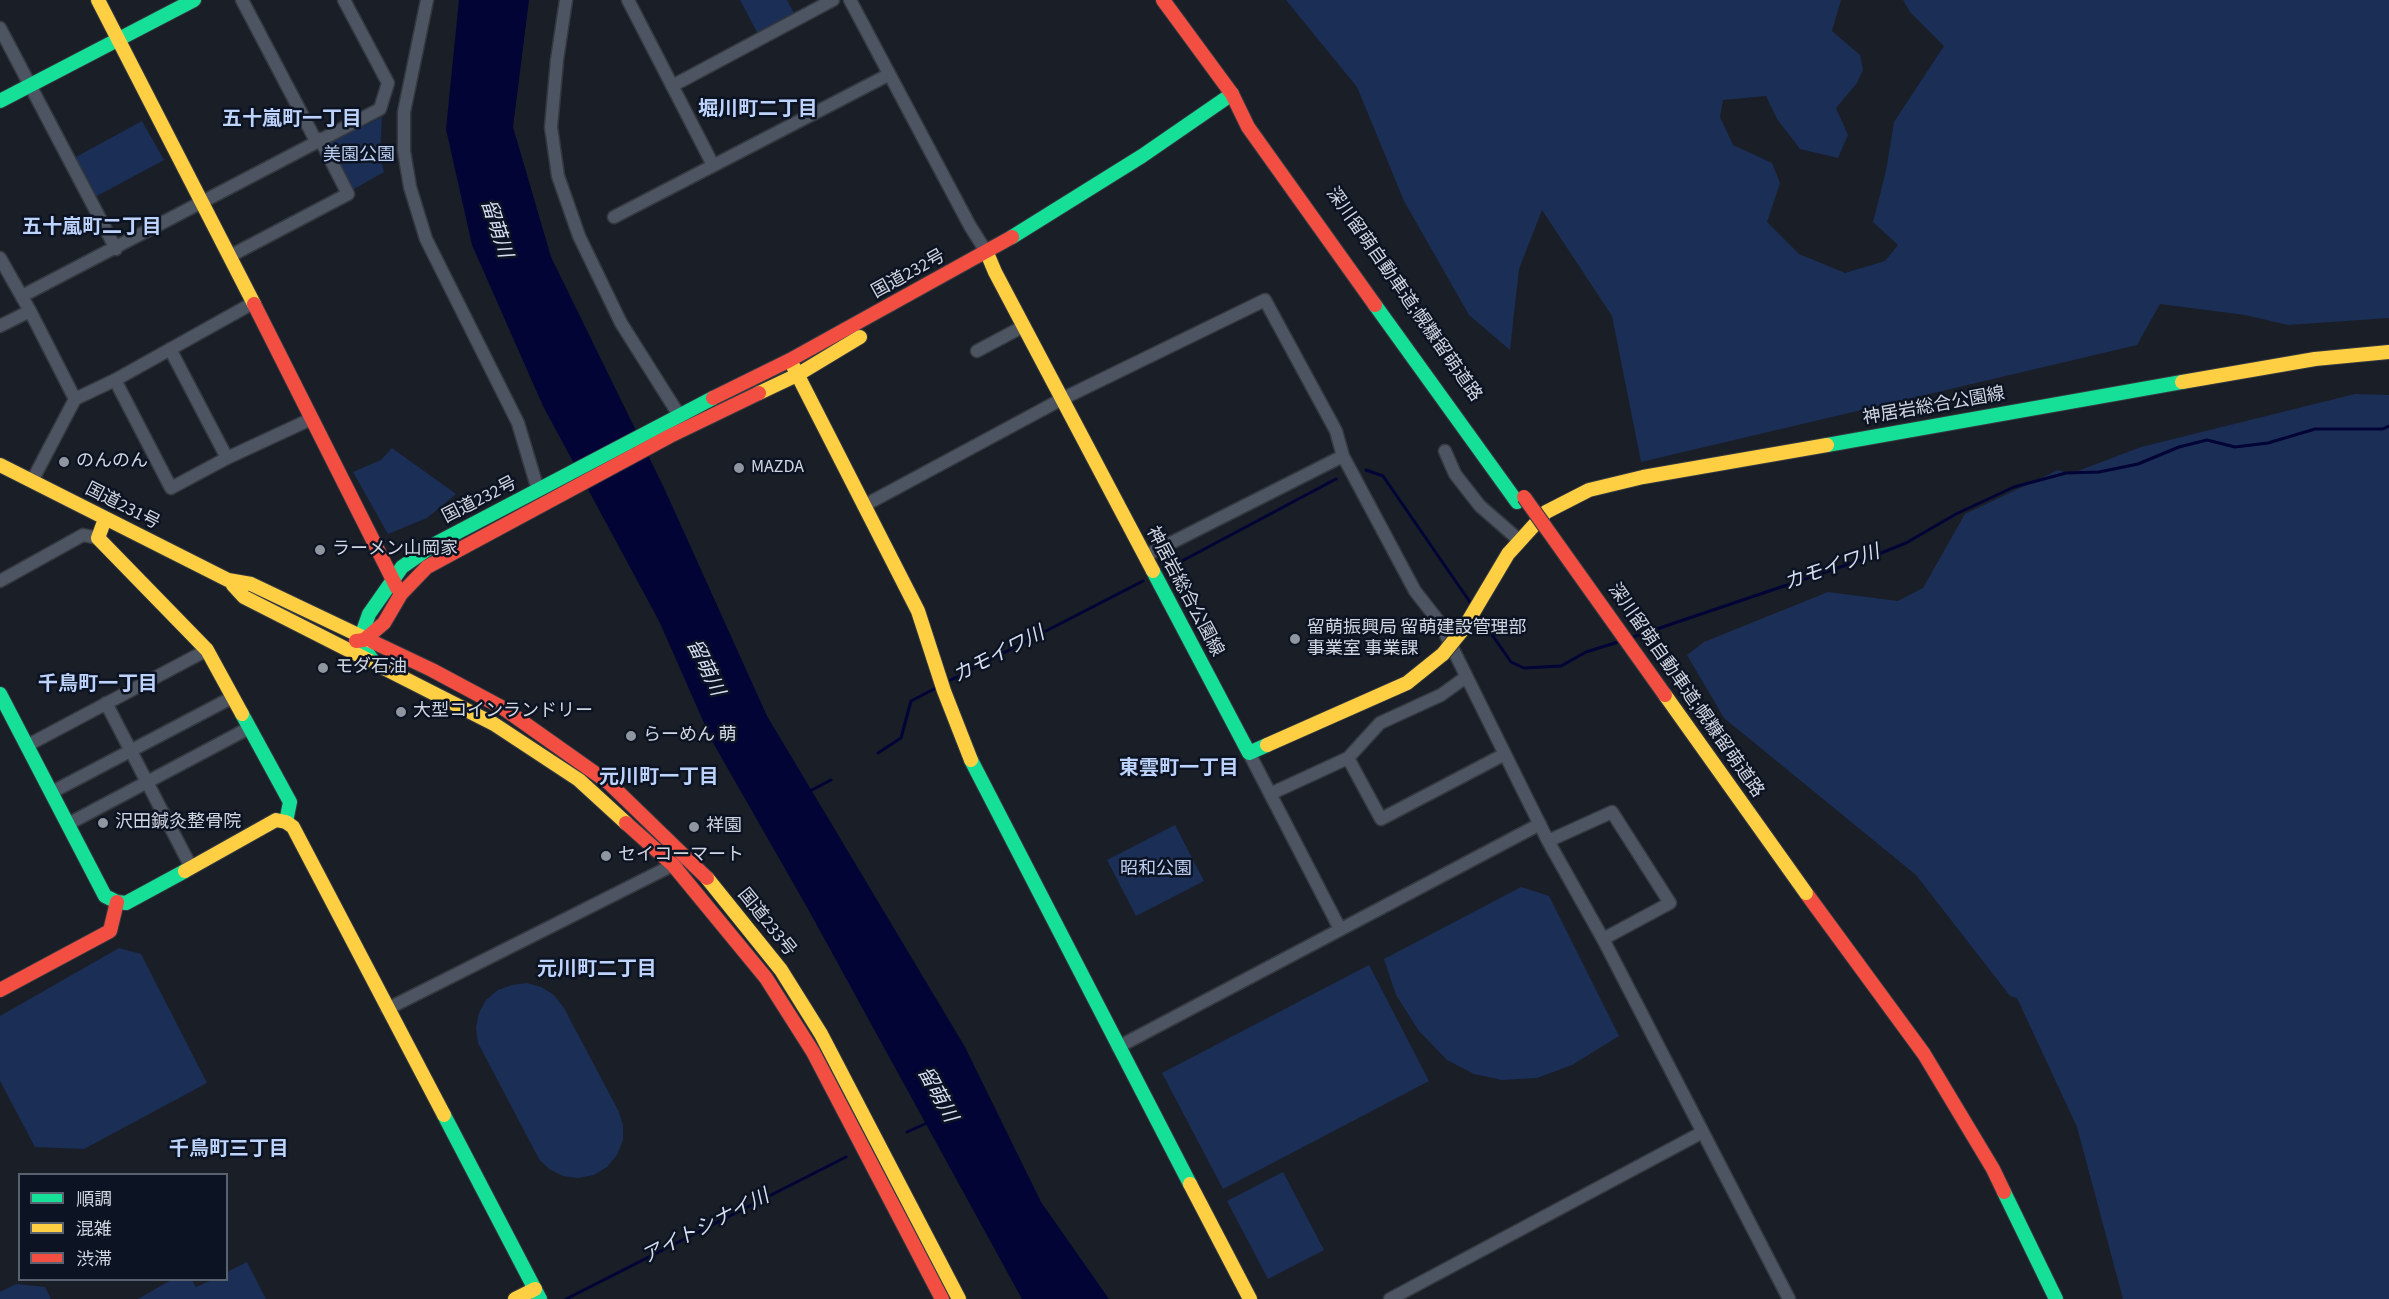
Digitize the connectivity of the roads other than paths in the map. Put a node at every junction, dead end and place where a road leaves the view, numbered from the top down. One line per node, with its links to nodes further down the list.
1 (194, 0): 12 (main road)
2 (242, 0): 18 (street)
3 (344, 0): 18 (street)
4 (427, 0): 48 (street)
5 (566, 0): 41 (street)
6 (628, 0): 15 (street)
7 (833, 0): 15 (street)
8 (850, 0): 13 (street)
9 (1163, 0): 16 (main road)
10 (100, 1): 12 (main road)
11 (0, 28): 14 (street)
12 (119, 39): 14 (main road); 20 (main road)
13 (888, 75): 19 (street); 23 (street)
14 (30, 85): 17 (main road); 22 (street)
15 (672, 86): 19 (street)
16 (1232, 94): 23 (main road, 国道232号); 87 (main road, 深川留萌自動車道;幌糠留萌道路)
17 (0, 101)
18 (318, 140): 20 (street); 24 (street)
19 (713, 165): 21 (street)
20 (203, 202): 22 (street); 24 (main road)
21 (614, 217)
22 (116, 249): 26 (street)
23 (987, 253): 30 (main road, 神居岩総合公園線); 34 (main road, 国道232号); 35 (main road, 国道232号)
24 (230, 256): 27 (main road)
25 (0, 258): 26 (street)
26 (22, 296): 28 (street)
27 (253, 303): 31 (street); 42 (main road)
28 (30, 310): 29 (street); 38 (street)
29 (0, 326)
30 (1024, 326): 32 (street); 40 (main road, 神居岩総合公園線)
31 (170, 349): 36 (street); 45 (street)
32 (977, 351)
33 (2389, 352): 52 (main road, 神居岩総合公園線)
34 (790, 360): 35 (main road); 37 (main road, 国道232号)
35 (797, 375): 39 (main road, 国道232号); 49 (main road)
36 (115, 380): 38 (street); 45 (street)
37 (740, 385): 39 (main road); 41 (main road, 国道232号)
38 (75, 399): 47 (street)
39 (746, 399): 57 (main road, 国道232号)
40 (1062, 399): 44 (street); 49 (street); 53 (main road, 神居岩総合公園線)
41 (679, 415): 48 (main road, 国道232号)
42 (311, 419): 45 (street); 54 (main road)
43 (1445, 452): 52 (street)
44 (1343, 456): 53 (street); 67 (street)
45 (227, 458)
46 (0, 465): 47 (main road, 国道231号)
47 (32, 481): 50 (main road, 国道231号)
48 (538, 490): 54 (main road, 国道232号)
49 (865, 505): 93 (main road)
50 (105, 519): 51 (main road); 55 (main road, 国道231号)
51 (98, 538): 56 (street); 64 (main road)
52 (1520, 540): 74 (main road, 神居岩総合公園線, bridge)
53 (1145, 556): 74 (main road, 神居岩総合公園線)
54 (392, 579): 57 (main road); 58 (main road, 国道232号)
55 (228, 580): 59 (main road, 国道231号); 61 (main road, 国道231号)
56 (0, 581)
57 (401, 594): 60 (main road, 国道232号)
58 (369, 614): 59 (main road); 62 (main road, 国道232号)
59 (334, 623): 62 (main road, 国道231号)
60 (384, 623): 62 (main road, 国道232号); 63 (main road)
61 (326, 639): 62 (main road, 国道231号); 65 (main road, 国道231号)
62 (364, 639): 63 (main road, 国道233号); 66 (main road)
63 (387, 649): 84 (main road, 国道233号)
64 (207, 650): 69 (main road); 70 (street)
65 (355, 653): 66 (main road, 国道233号)
66 (374, 662): 85 (main road, 国道233号)
67 (1466, 677): 75 (street); 76 (street)
68 (0, 694): 72 (main road)
69 (233, 697): 71 (main road); 73 (street)
70 (106, 703): 72 (street); 73 (street)
71 (249, 728): 77 (street); 80 (main road)
72 (28, 745): 78 (main road)
73 (130, 750): 77 (street); 78 (street)
74 (1249, 753): 79 (street)
75 (1505, 754): 76 (street); 82 (street)
76 (1348, 758): 79 (street)
77 (146, 781): 81 (street); 86 (street)
78 (52, 792): 81 (main road)
79 (1270, 794): 89 (street)
80 (286, 822): 86 (main road); 92 (main road)
81 (68, 824): 88 (main road)
82 (1540, 824): 83 (street); 89 (street)
83 (1548, 840): 90 (street); 90 (street)
84 (686, 857): 85 (street); 98 (main road, 国道233号)
85 (673, 865): 92 (street); 97 (main road, 国道233号)
86 (191, 867): 88 (main road)
87 (1802, 894): 102 (main road, 深川留萌自動車道;幌糠留萌道路); 103 (main road, 深川留萌自動車道;幌糠留萌道路)
88 (117, 902): 91 (main road)
89 (1340, 929): 93 (street)
90 (1603, 939): 94 (street)
91 (0, 990)
92 (387, 1009): 95 (main road)
93 (1118, 1047): 99 (main road)
94 (1701, 1133): 100 (street); 101 (street)
95 (537, 1294): 96 (main road)
96 (515, 1299)
97 (942, 1299)
98 (960, 1299)
99 (1250, 1299)
100 (1390, 1299)
101 (1789, 1299)
102 (2043, 1299)
103 (2056, 1299)

